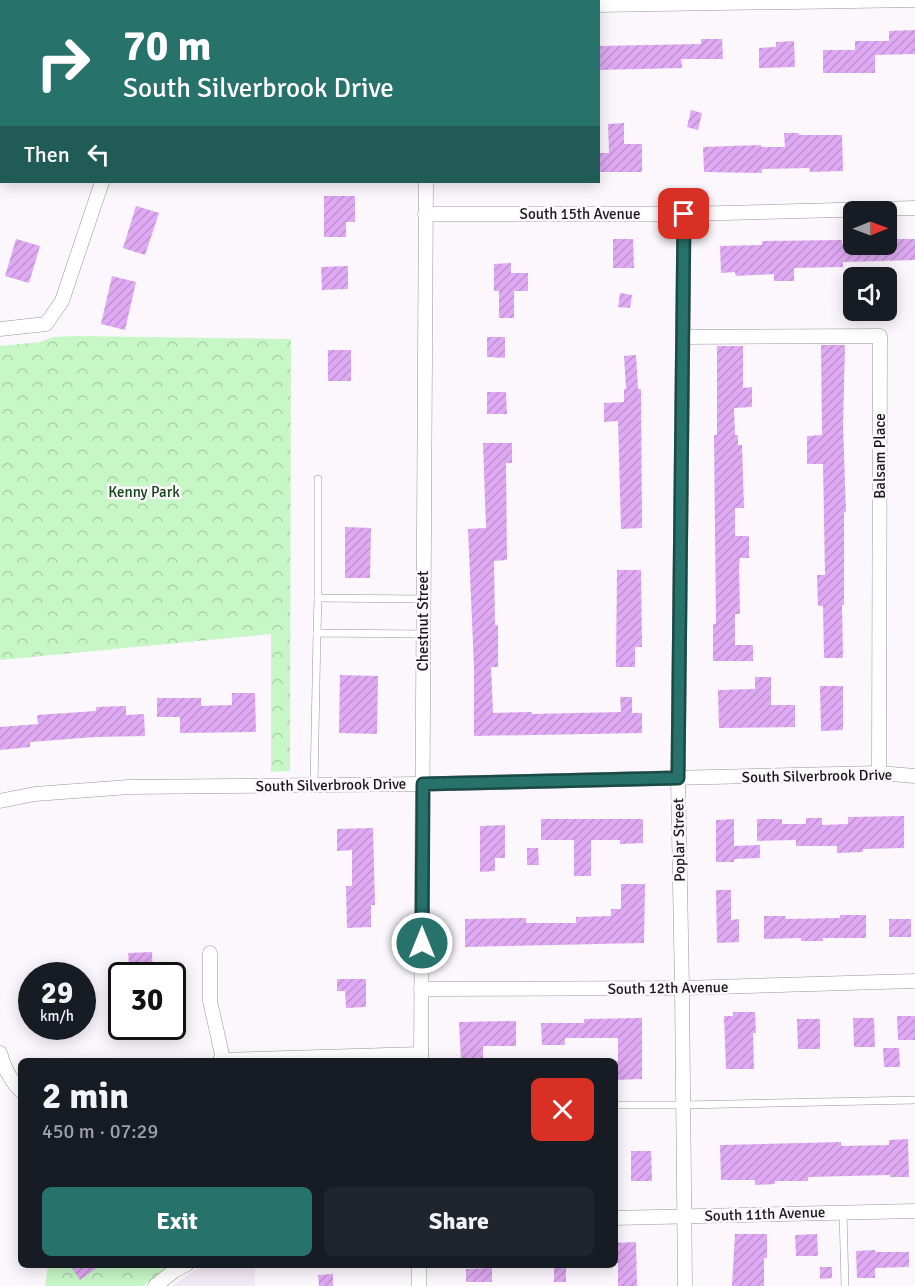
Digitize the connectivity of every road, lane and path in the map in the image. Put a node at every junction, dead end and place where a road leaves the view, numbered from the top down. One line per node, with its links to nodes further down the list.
1 (913, 0): 2 (street)
2 (600, 5)
3 (102, 183): 8 (street)
4 (426, 183): 6 (street, Chestnut Street)
5 (915, 207): 7 (street, South 15th Avenue)
6 (425, 214): 7 (street, South 15th Avenue); 12 (street, Chestnut Street)
7 (684, 214): 9 (street, Poplar Street)
8 (0, 329)
9 (683, 337): 15 (street, Balsam Place); 17 (street, Poplar Street)
10 (318, 479): 11 (lane)
11 (318, 598): 12 (lane); 13 (lane)
12 (423, 599): 14 (street, Chestnut Street)
13 (317, 633): 14 (lane); 19 (lane)
14 (423, 634): 18 (street, Chestnut Street)
15 (879, 773): 16 (street, South Silverbrook Drive); 17 (street, South Silverbrook Drive)
16 (915, 776)
17 (678, 778): 18 (street, South Silverbrook Drive); 23 (street, Poplar Street)
18 (423, 784): 19 (street, South Silverbrook Drive); 24 (street, Chestnut Street)
19 (314, 785): 20 (street, South Silverbrook Drive)
20 (0, 801)
21 (210, 953): 27 (street)
22 (915, 981): 23 (street, South 12th Avenue)
23 (682, 988): 24 (street, South 12th Avenue); 32 (street, Poplar Street)
24 (421, 989): 26 (street, Chestnut Street)
25 (0, 1053): 29 (street)
26 (421, 1057): 28 (street)
27 (221, 1058)
28 (354, 1058)
29 (18, 1088)
30 (915, 1100): 32 (lane)
31 (618, 1105): 32 (lane)
32 (682, 1105): 35 (street, Poplar Street)
33 (915, 1211): 34 (street, South 11th Avenue)
34 (843, 1212): 35 (street, South 11th Avenue); 42 (lane)
35 (683, 1217): 36 (street, South 11th Avenue); 41 (street, Poplar Street)
36 (618, 1218)
37 (181, 1268): 39 (street)
38 (419, 1268): 40 (street)
39 (155, 1286)
40 (419, 1286)
41 (685, 1286)
42 (845, 1286)

